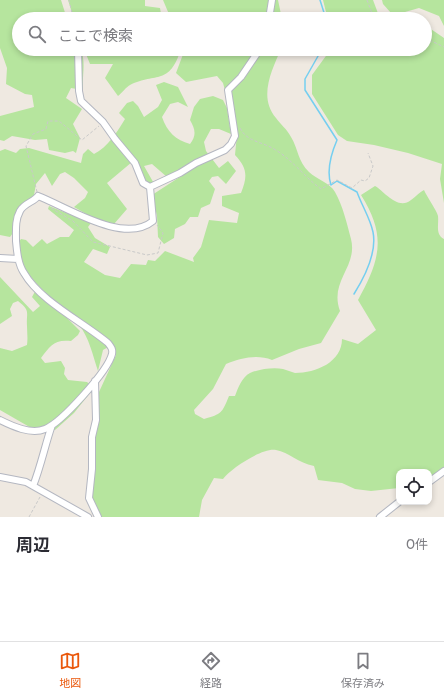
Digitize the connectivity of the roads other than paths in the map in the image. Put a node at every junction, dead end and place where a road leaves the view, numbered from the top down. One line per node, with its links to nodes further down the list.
1 (272, 0): 2 (street)
2 (270, 12)
3 (78, 56): 5 (street)
4 (255, 56): 5 (street)
5 (150, 187): 7 (street)
6 (0, 258): 7 (street)
7 (18, 258): 8 (street)
8 (95, 381): 10 (street); 17 (street)
9 (0, 420): 10 (street)
10 (52, 425): 14 (street)
11 (444, 471): 13 (street)
12 (0, 477): 14 (street)
13 (432, 480)
14 (33, 486): 16 (street)
15 (396, 504): 18 (street)
16 (88, 517)
17 (98, 517)
18 (380, 517)

